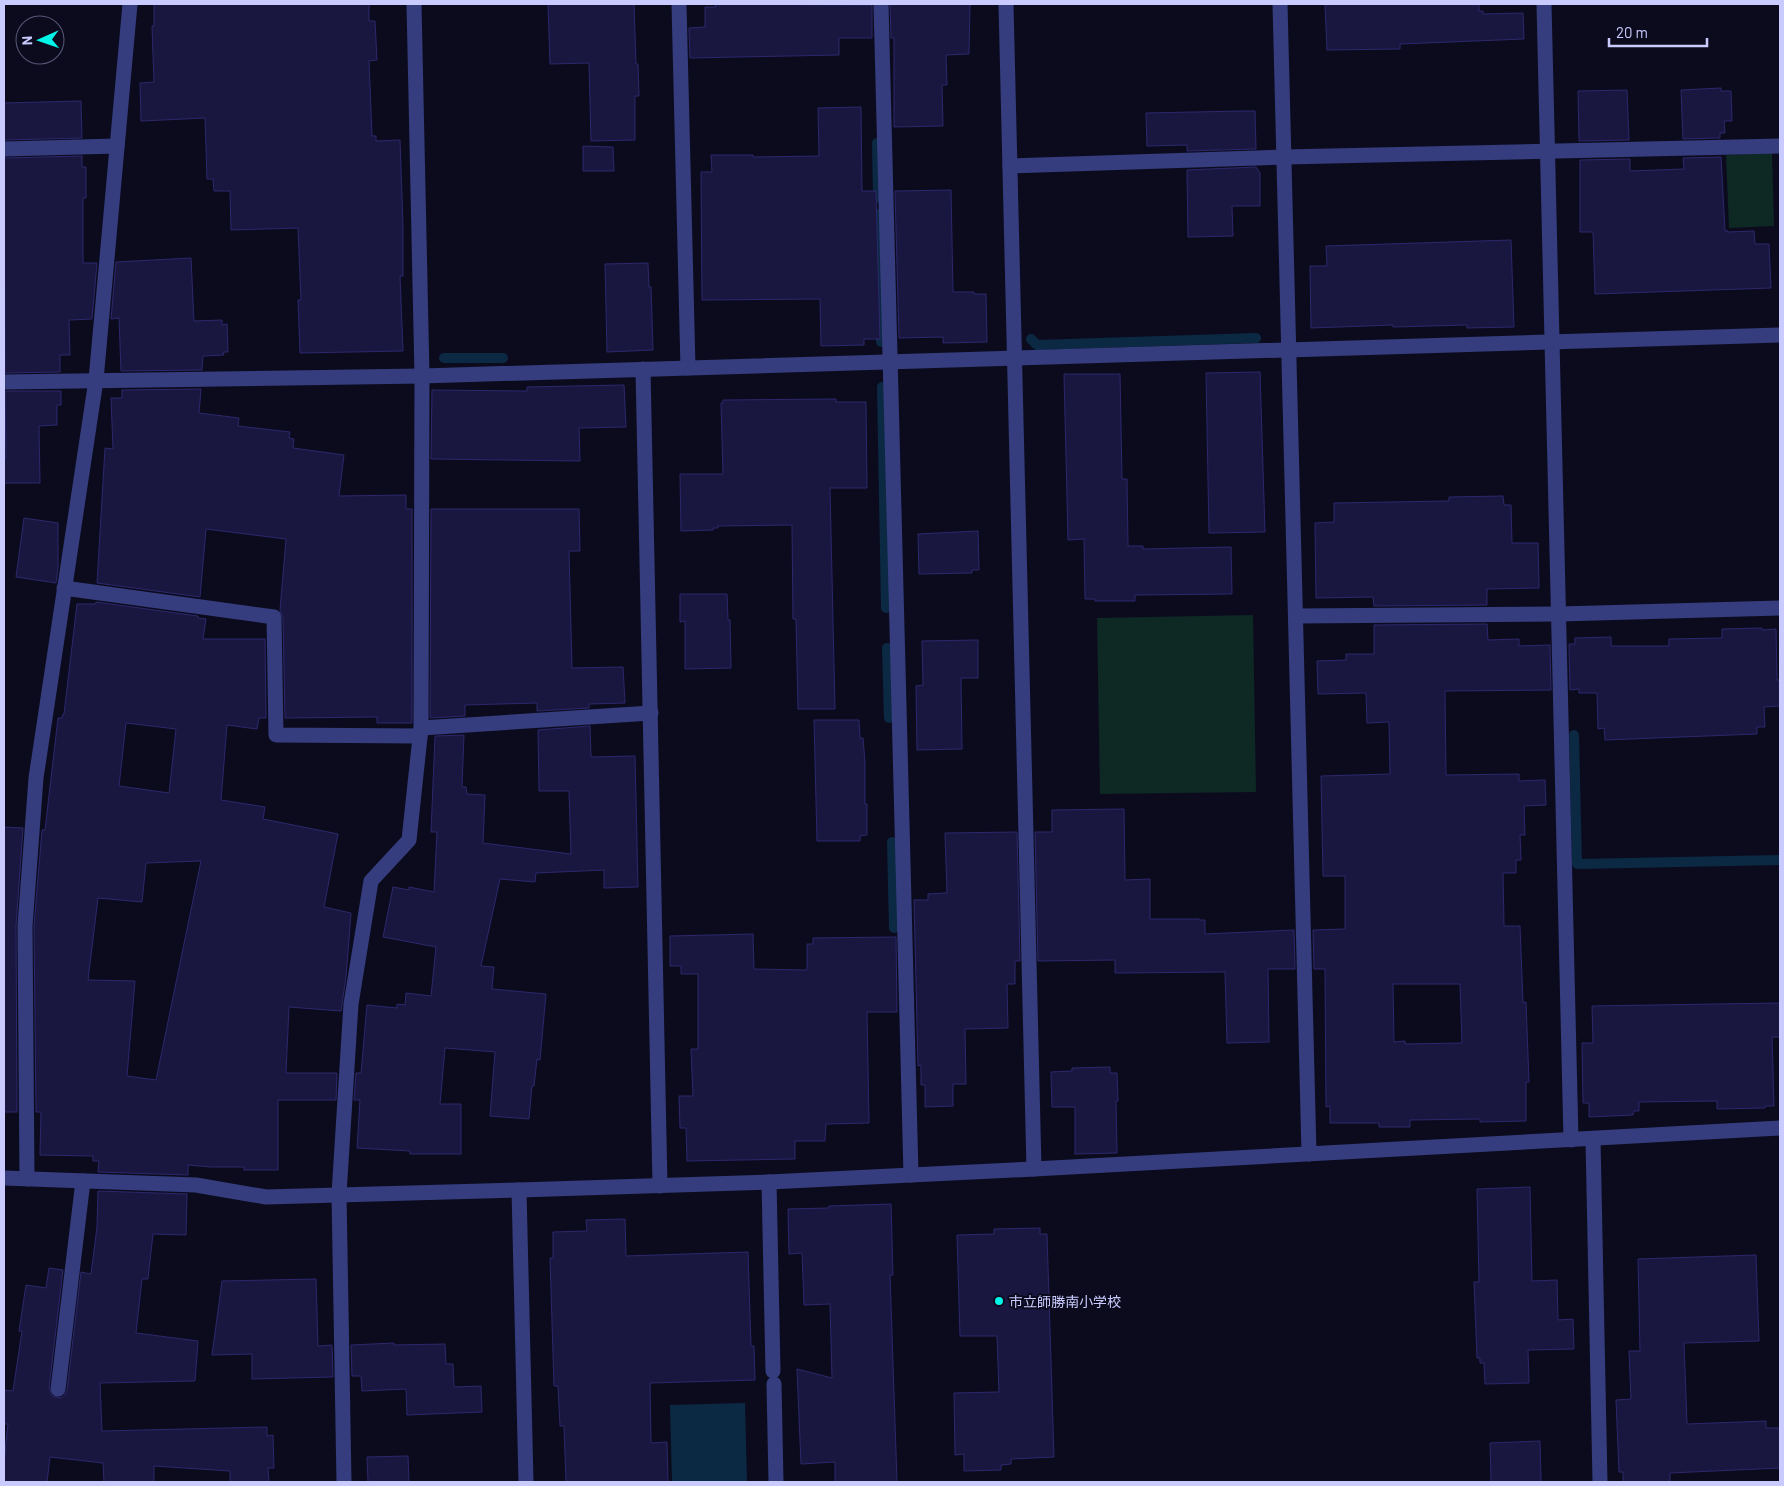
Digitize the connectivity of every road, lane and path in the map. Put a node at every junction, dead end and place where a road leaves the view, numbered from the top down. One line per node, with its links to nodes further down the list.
1 (130, 4): 8 (street)
2 (414, 4): 21 (street)
3 (680, 4): 19 (street)
4 (881, 4): 18 (street)
5 (1006, 4): 13 (street)
6 (1280, 4): 12 (street)
7 (1544, 4): 11 (street)
8 (117, 146): 10 (street); 22 (street)
9 (1780, 146): 11 (street)
10 (4, 149)
11 (1547, 152): 12 (street); 15 (street)
12 (1284, 157): 13 (street); 16 (street)
13 (1010, 166): 17 (street)
14 (1780, 335): 15 (street)
15 (1552, 342): 16 (street); 26 (street)
16 (1289, 349): 17 (street); 27 (street)
17 (1015, 358): 18 (street); 34 (street)
18 (890, 362): 19 (street); 35 (street)
19 (688, 368): 20 (street)
20 (643, 369): 21 (street); 28 (street)
21 (422, 376): 22 (street); 29 (street)
22 (96, 380): 23 (street); 24 (street)
23 (4, 382)
24 (64, 588): 29 (street); 37 (street)
25 (1780, 608): 26 (street)
26 (1559, 614): 27 (street); 32 (street)
27 (1296, 616): 33 (street)
28 (651, 714): 29 (street); 40 (street)
29 (420, 732): 42 (street)
30 (1780, 1128): 31 (street)
31 (1593, 1139): 32 (street); 47 (street)
32 (1571, 1140): 33 (street)
33 (1309, 1154): 34 (street)
34 (1034, 1169): 35 (street)
35 (911, 1176): 39 (street)
36 (4, 1178): 37 (street)
37 (27, 1179): 38 (street)
38 (83, 1181): 42 (street); 43 (street)
39 (769, 1182): 40 (street); 46 (street)
40 (660, 1186): 41 (street)
41 (520, 1190): 42 (street); 45 (street)
42 (339, 1194): 44 (street)
43 (58, 1389)
44 (344, 1482)
45 (526, 1482)
46 (776, 1482)
47 (1600, 1482)

